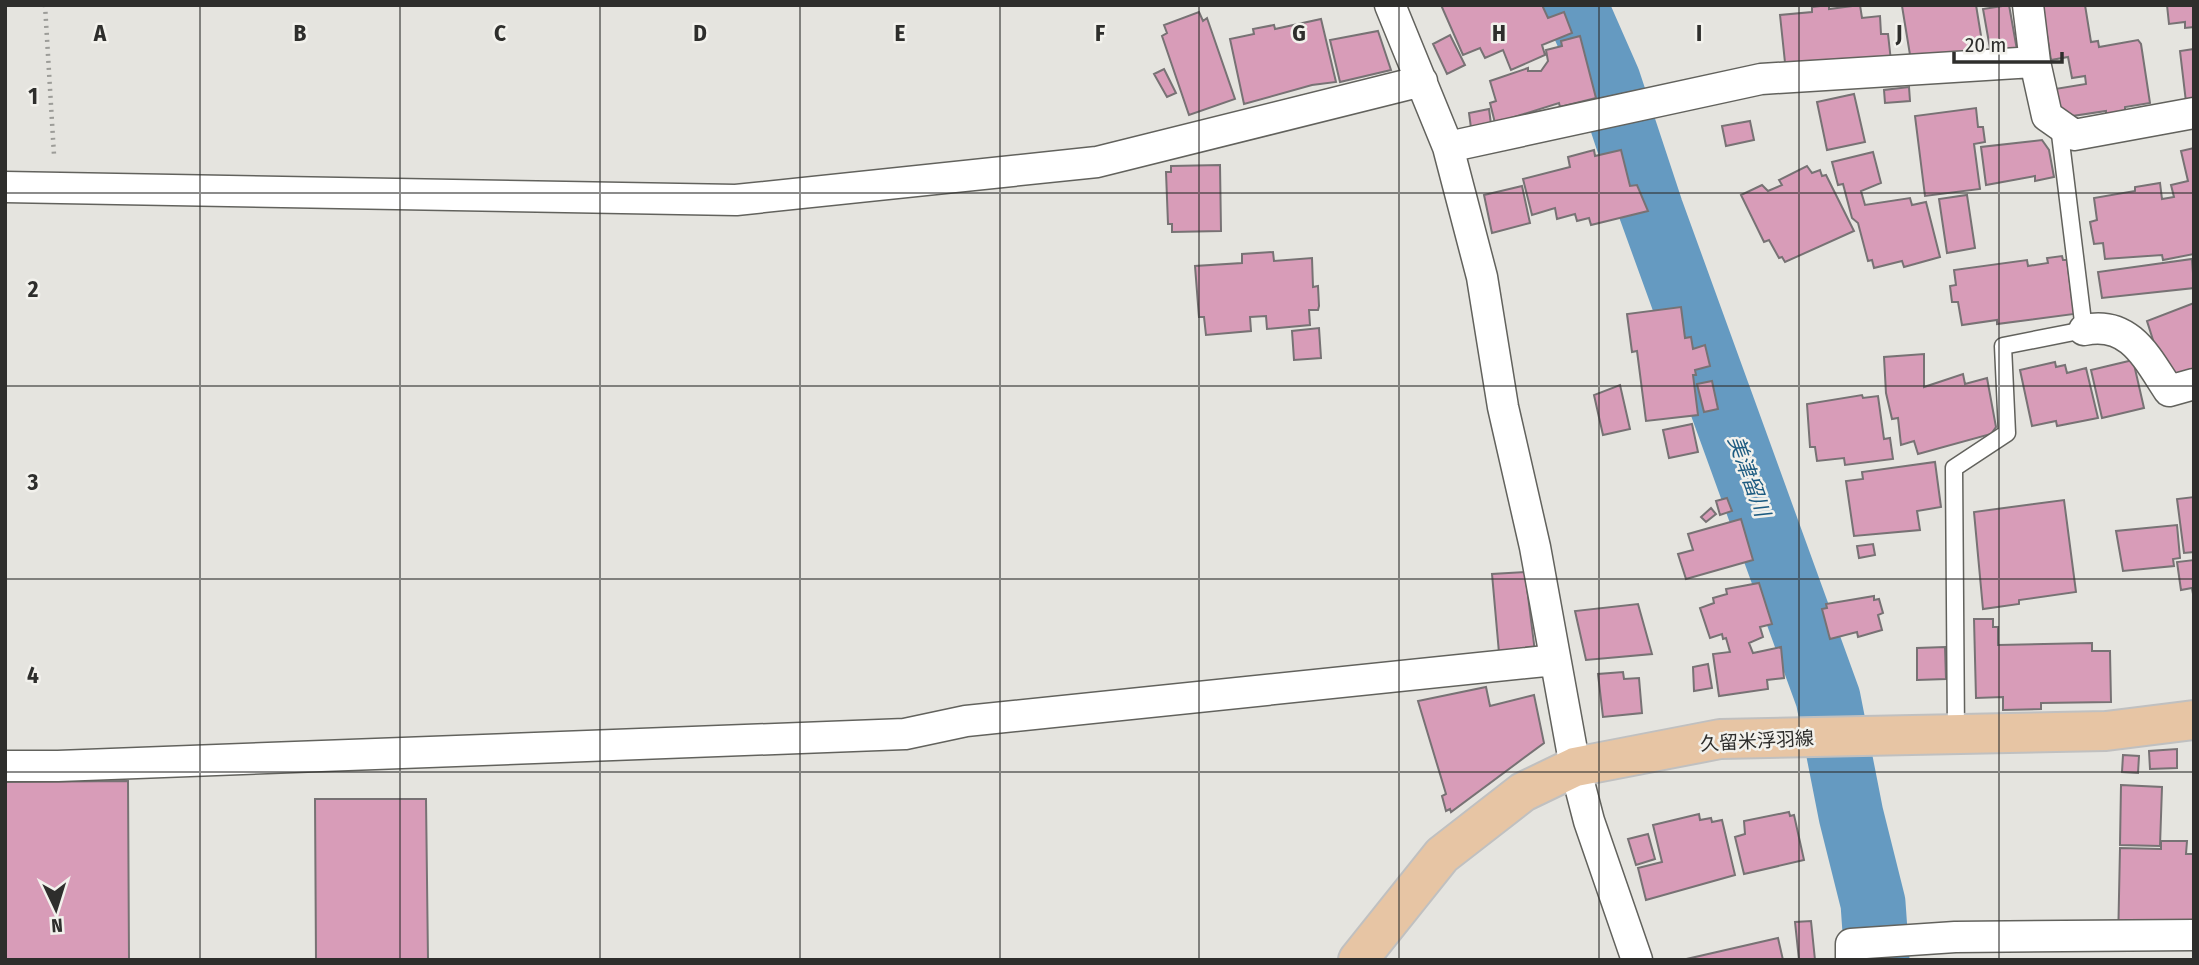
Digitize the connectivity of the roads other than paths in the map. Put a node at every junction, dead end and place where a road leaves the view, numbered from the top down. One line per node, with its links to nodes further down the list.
1 (1390, 5): 4 (street)
2 (2028, 5): 3 (street)
3 (2035, 62): 6 (street); 7 (street)
4 (1422, 81): 7 (street); 8 (street)
5 (2194, 113): 6 (street)
6 (2059, 124): 9 (lane)
7 (1448, 147): 11 (street)
8 (5, 187)
9 (2084, 330): 10 (street); 13 (lane)
10 (2194, 384)
11 (1555, 660): 14 (street); 15 (street)
12 (2194, 720): 13 (main road, 久留米浮羽線)
13 (1956, 735): 15 (main road, 久留米浮羽線)
14 (5, 766)
15 (1575, 767): 17 (main road, 久留米浮羽線); 18 (street)
16 (2194, 935): 19 (street)
17 (1358, 960)
18 (1637, 960)
19 (1851, 960)

